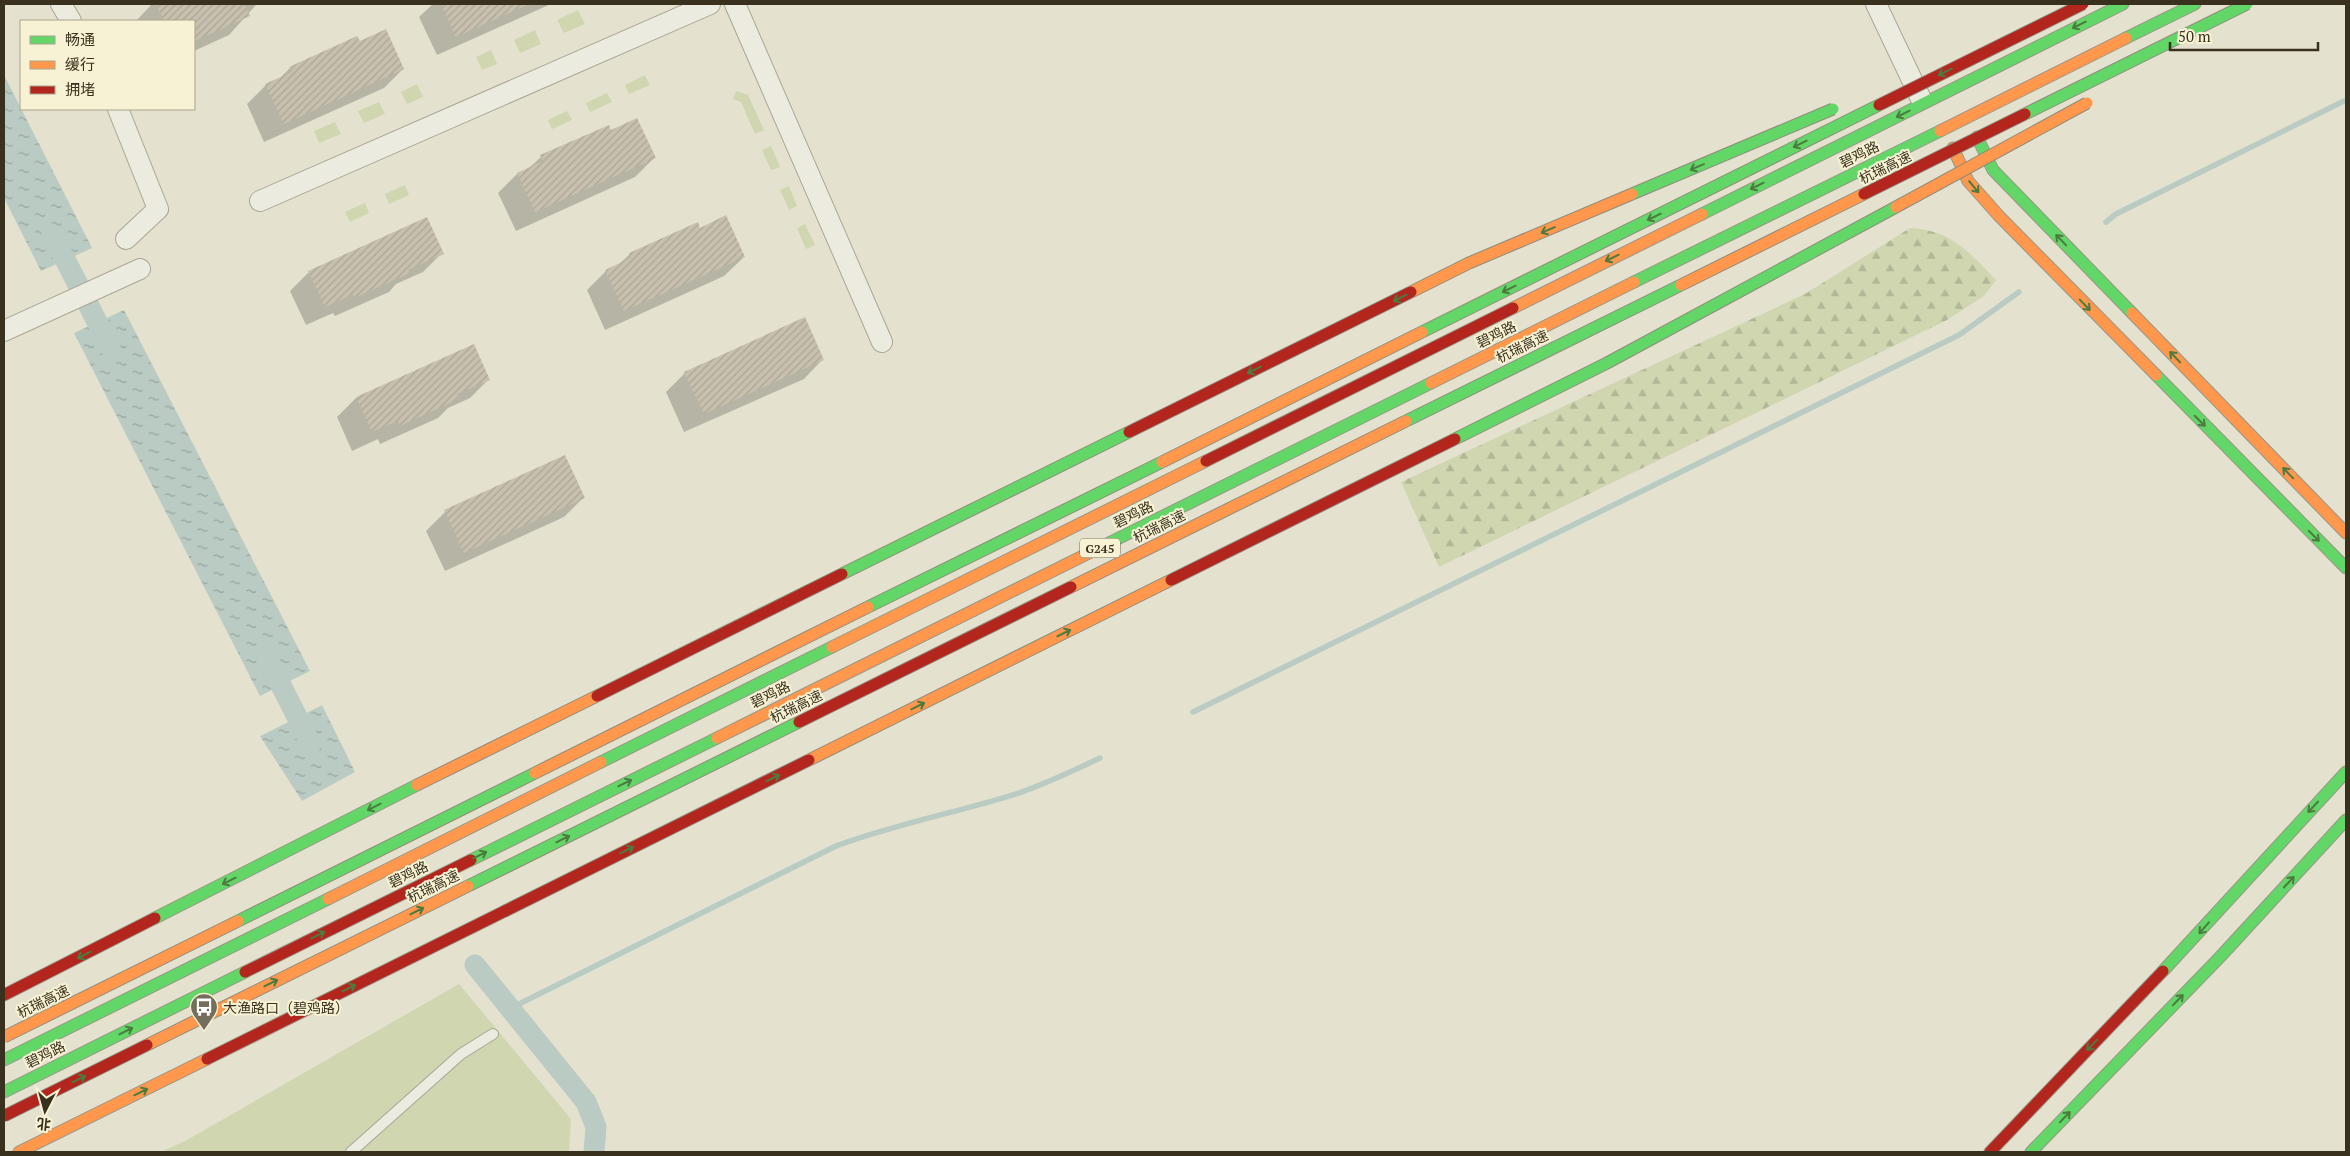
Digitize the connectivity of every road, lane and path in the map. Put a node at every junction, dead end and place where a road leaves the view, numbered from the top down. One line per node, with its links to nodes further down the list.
1 (62, 4): 9 (street)
2 (710, 4): 18 (street)
3 (735, 4): 22 (street)
4 (1876, 4): 14 (street)
5 (2082, 4): 11 (main road, bridge); 29 (main road, 杭瑞高速, one-way to 29, bridge)
6 (2123, 4): 14 (main road, 碧鸡路 / G245, one-way to 14)
7 (2195, 4): 16 (main road, 碧鸡路 / G245)
8 (2250, 8): 10 (main road); 32 (main road, 杭瑞高速, one-way to 8, bridge)
9 (70, 20)
10 (2226, 27)
11 (1898, 81)
12 (2096, 98): 33 (main road, one-way to 12, bridge)
13 (1843, 104): 27 (main road, one-way to 27, bridge)
14 (1923, 104): 30 (main road, 碧鸡路 / G245, one-way to 30)
15 (118, 110): 19 (street)
16 (1967, 117): 17 (main road, 碧鸡路 / G245); 23 (main road, one-way to 16)
17 (1944, 128): 24 (main road, one-way to 24); 31 (main road, 碧鸡路 / G245, one-way to 17)
18 (260, 201)
19 (126, 239)
20 (140, 269): 21 (street)
21 (4, 331)
22 (882, 342)
23 (2346, 533)
24 (2346, 568)
25 (2346, 772): 35 (main road, one-way to 35)
26 (2346, 820): 36 (main road, one-way to 26)
27 (4, 995)
28 (493, 1034): 34 (lane)
29 (4, 1037)
30 (4, 1060)
31 (4, 1092)
32 (4, 1116)
33 (19, 1152)
34 (351, 1152)
35 (1990, 1152)
36 (2031, 1152)

